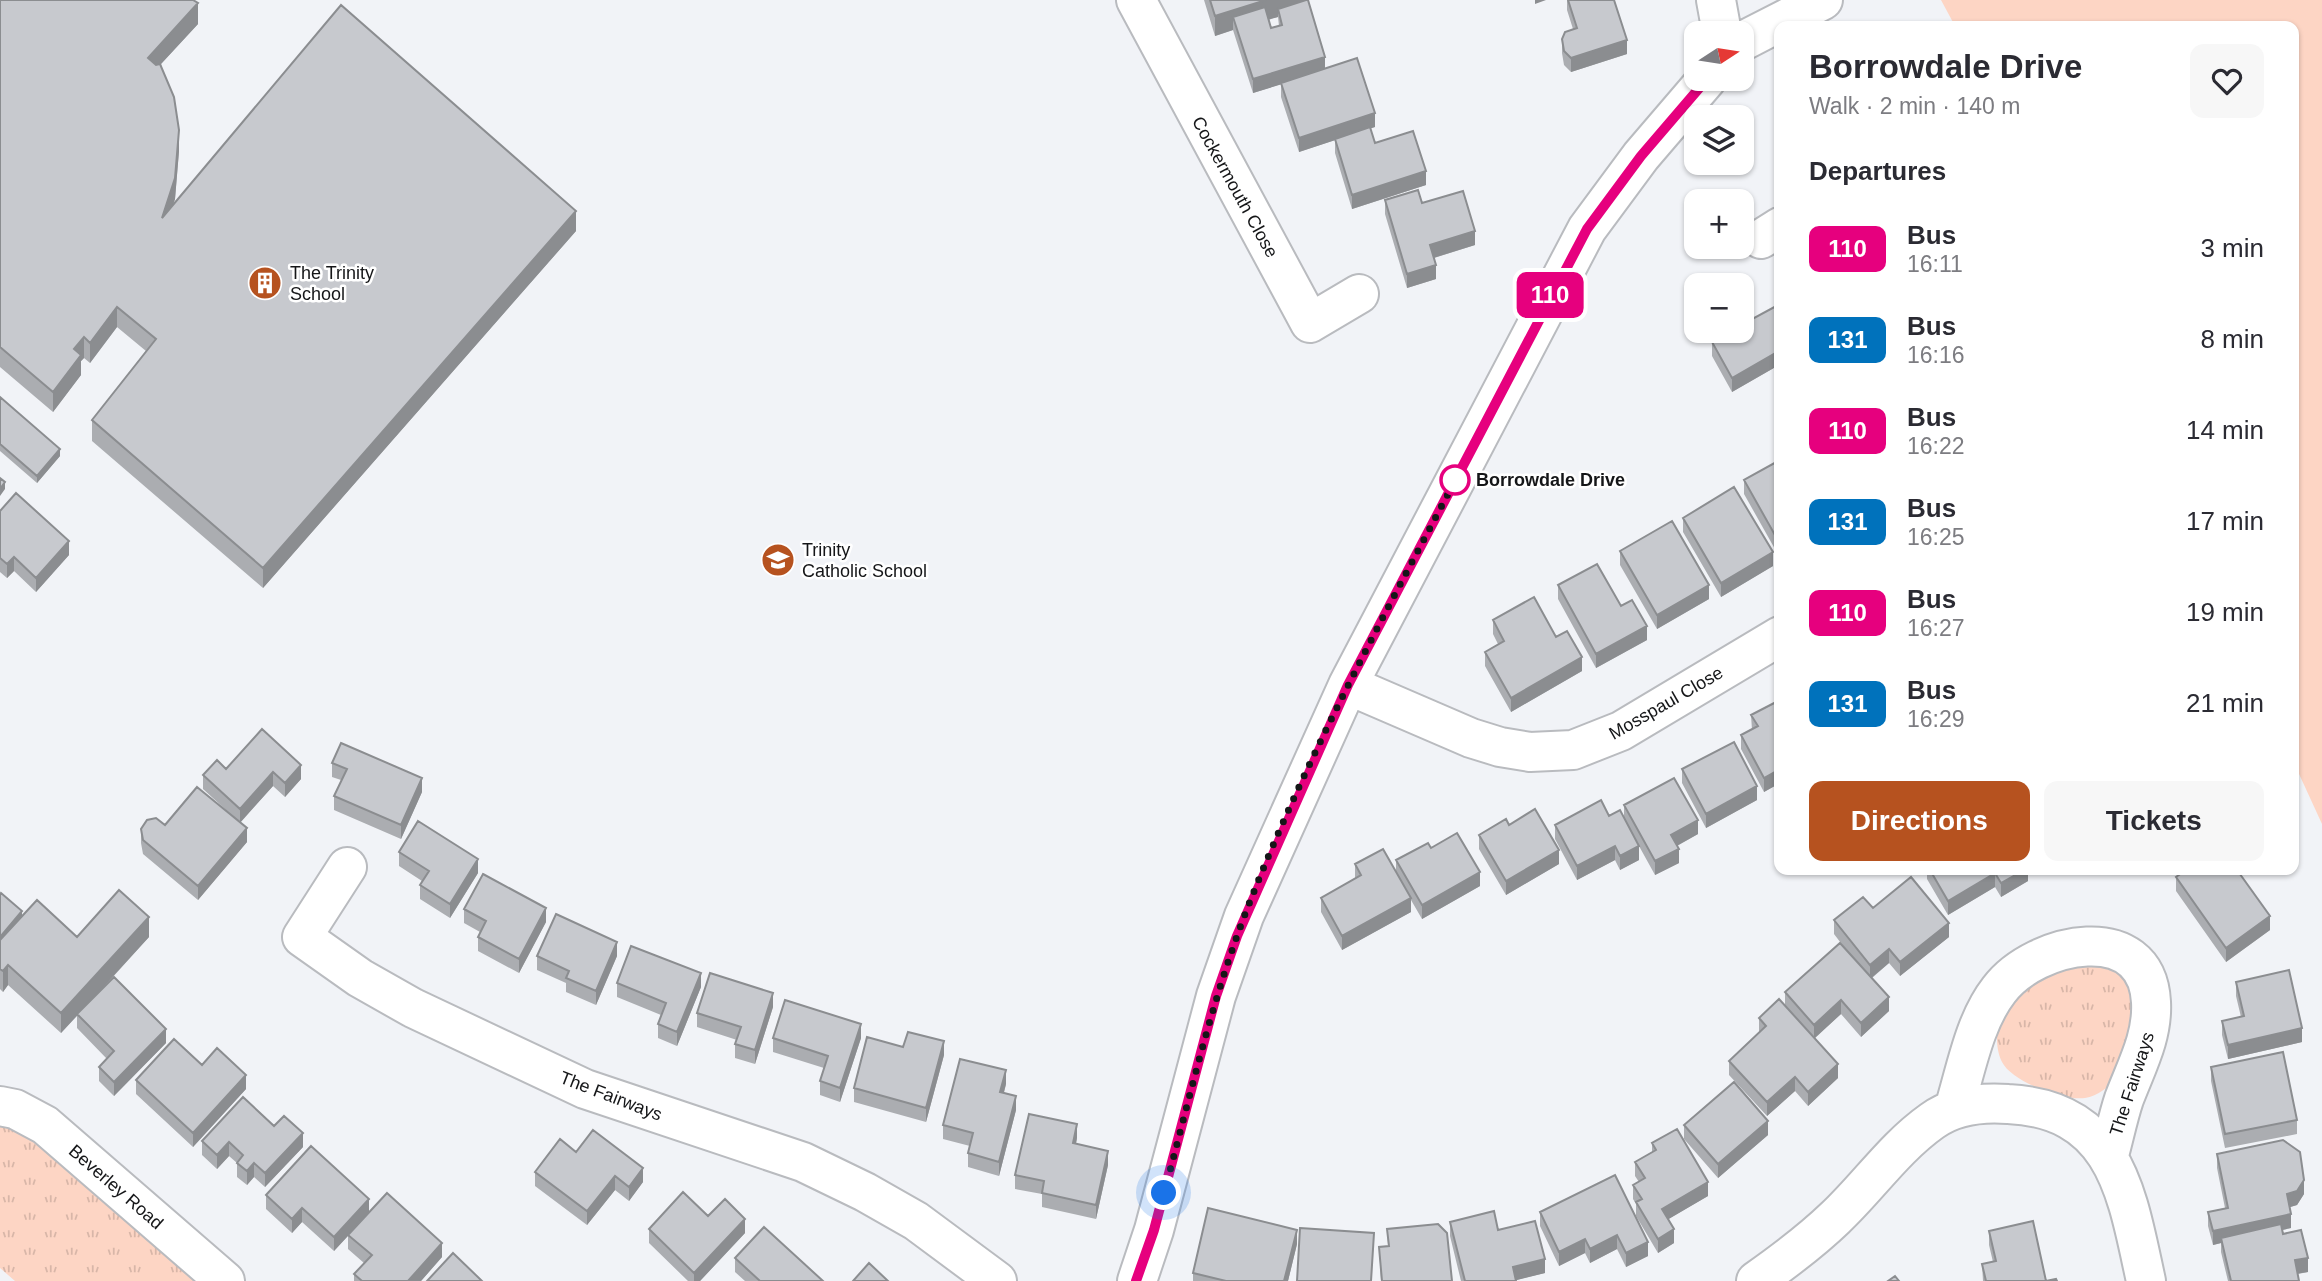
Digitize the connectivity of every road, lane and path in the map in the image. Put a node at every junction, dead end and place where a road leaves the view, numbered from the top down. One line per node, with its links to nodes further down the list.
1 (1136, 0): 9 (street, Cockermouth Close)
2 (1716, 0): 4 (street)
3 (1823, 0): 5 (street)
4 (1720, 21)
5 (1782, 21)
6 (1774, 25): 7 (street)
7 (1754, 35)
8 (1697, 91): 11 (street)
9 (1359, 294)
10 (1774, 640): 11 (street, Mosspaul Close)
11 (1348, 685): 18 (street)
12 (347, 867): 17 (street, The Fairways)
13 (0, 1106): 16 (street, Beverley Road)
14 (1954, 1109): 15 (street, The Fairways); 15 (street, The Fairways); 19 (street, The Fairways)
15 (2109, 1156): 20 (street, The Fairways)
16 (225, 1281)
17 (997, 1281)
18 (1136, 1281)
19 (1756, 1281)
20 (2146, 1281)

